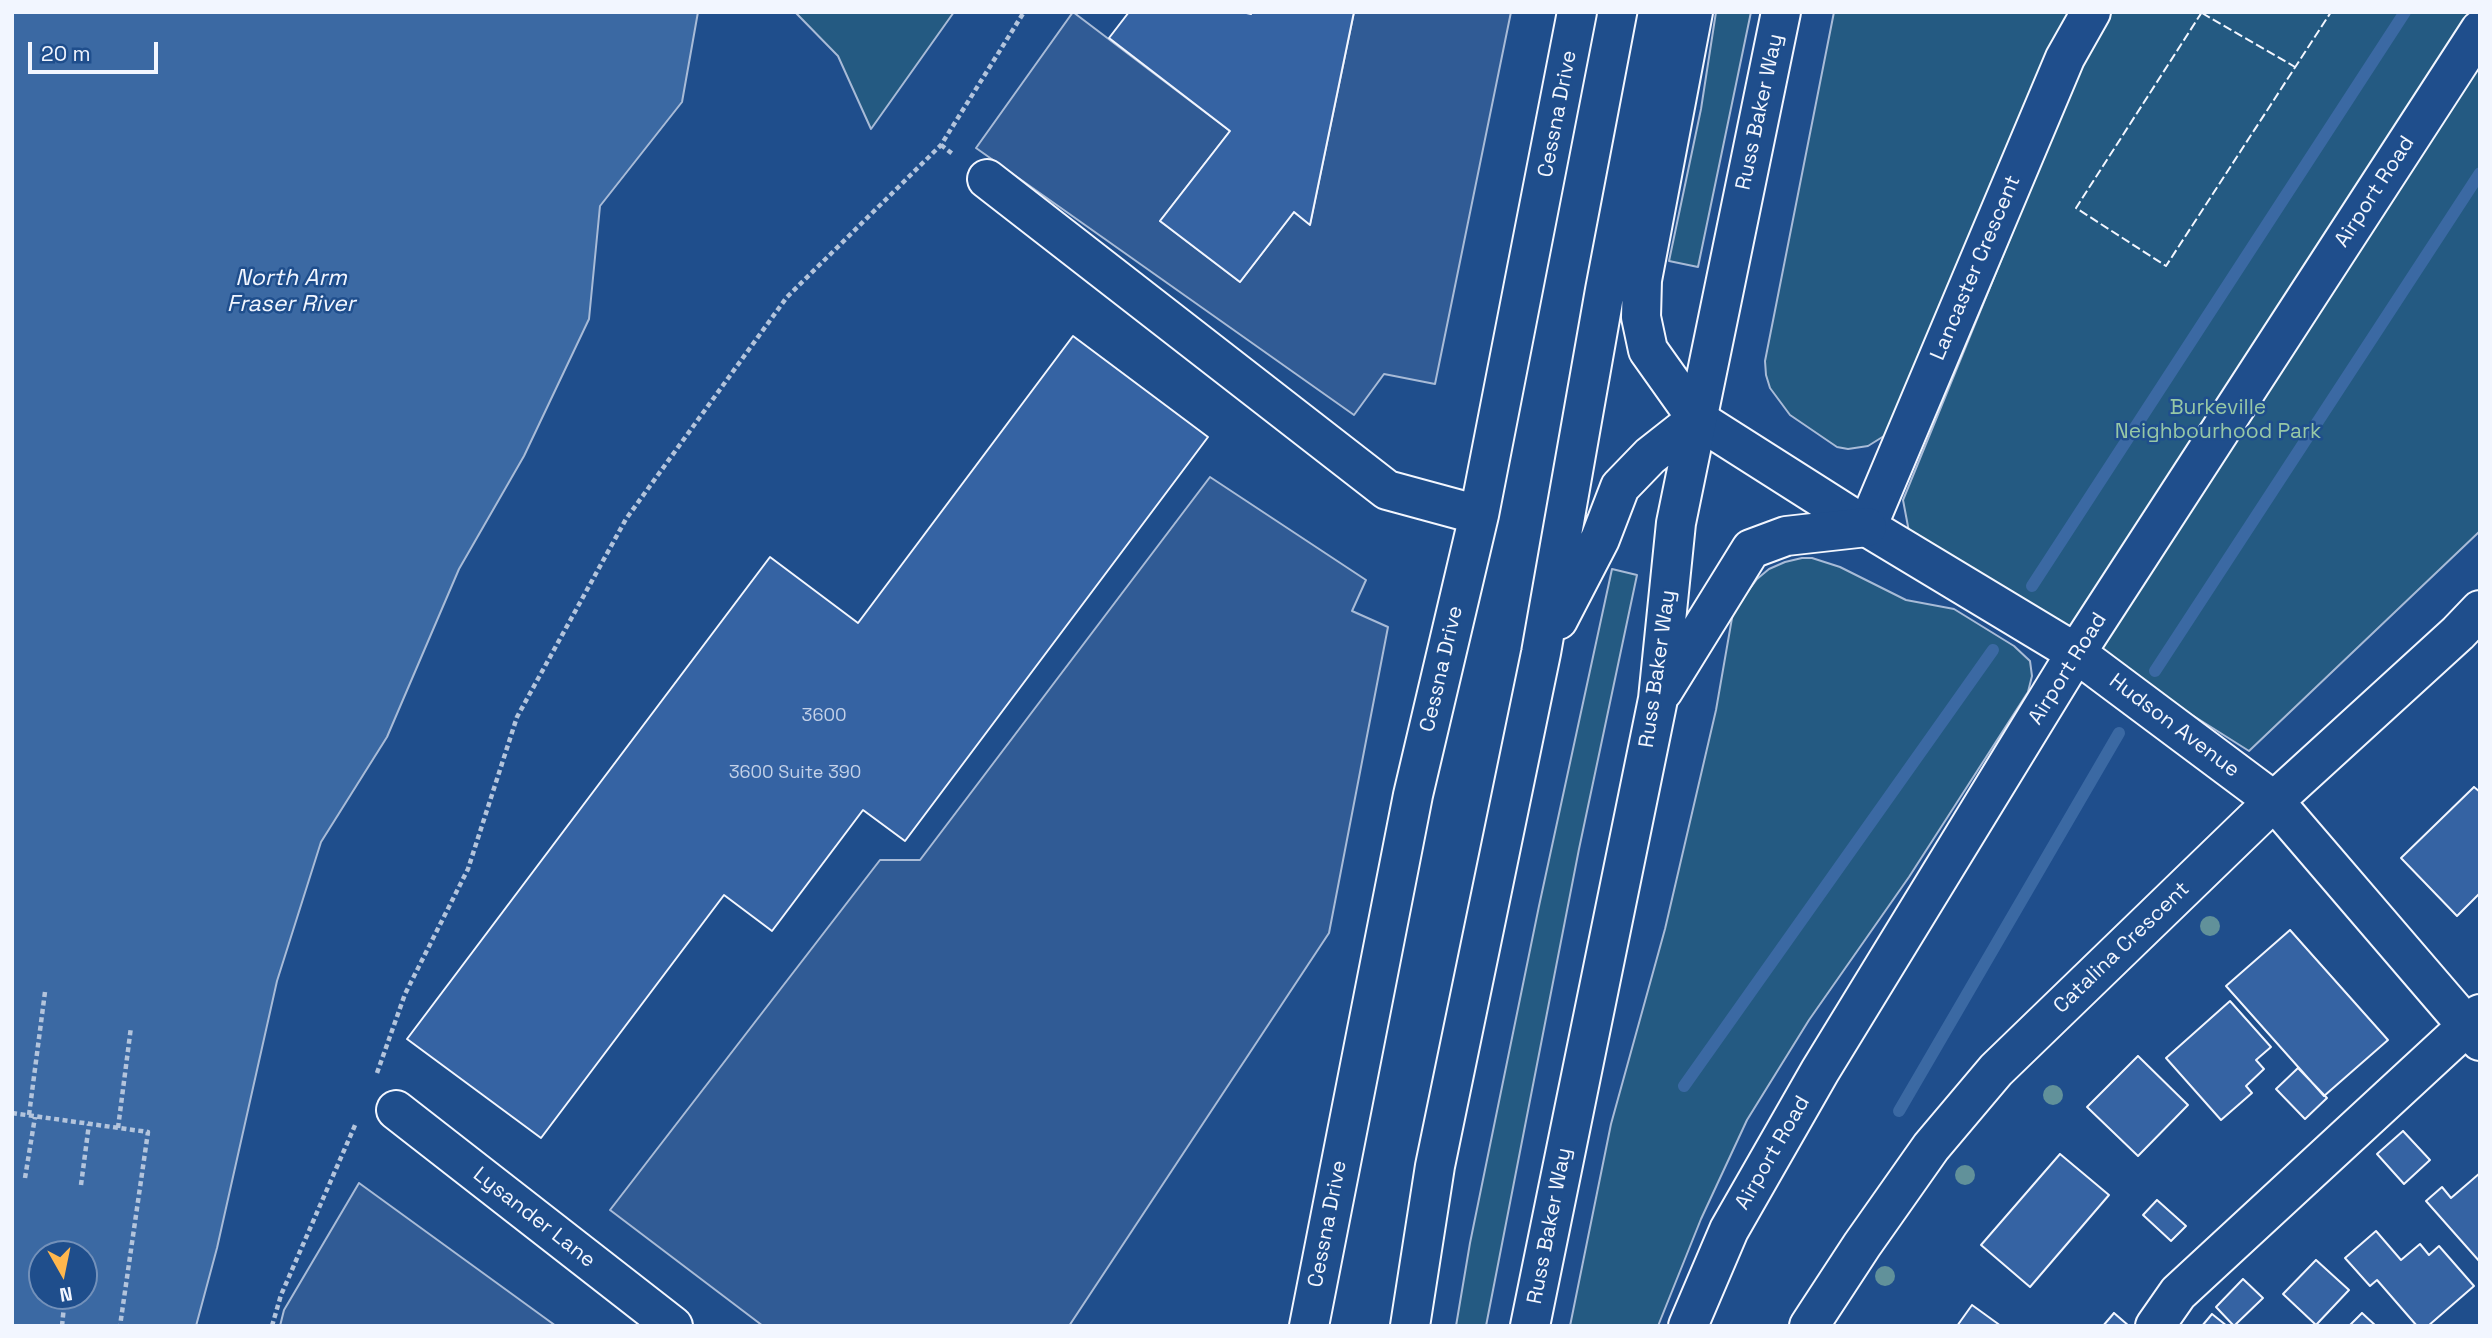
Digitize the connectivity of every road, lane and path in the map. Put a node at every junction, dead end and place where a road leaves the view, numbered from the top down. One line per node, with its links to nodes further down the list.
1 (1024, 12): 20 (path)
2 (1577, 12): 10 (street, Cessna Drive)
3 (1658, 12): 13 (street)
4 (1693, 12): 9 (street)
5 (1781, 12): 9 (street, Russ Baker Way)
6 (2091, 12): 11 (street, Lancaster Crescent)
7 (2480, 30): 14 (street, Airport Road)
8 (987, 179): 10 (street)
9 (1697, 419): 11 (street, Hudson Avenue); 13 (street); 15 (street, Russ Baker Way)
10 (1479, 515): 33 (street, Cessna Drive)
11 (1867, 527): 14 (street, Hudson Avenue); 15 (street)
12 (2480, 610): 16 (street, Catalina Crescent)
13 (1541, 653): 34 (street)
14 (2076, 653): 16 (street, Hudson Avenue); 36 (street, Airport Road)
15 (1658, 699): 35 (street, Russ Baker Way)
16 (2274, 801): 19 (street, Hudson Avenue); 37 (street, Catalina Crescent)
17 (46, 992): 23 (path)
18 (131, 1027): 27 (path)
19 (2475, 1027): 38 (street)
20 (374, 1080)
21 (396, 1110): 32 (street, Lysander Lane)
22 (12, 1113): 23 (path)
23 (29, 1115): 24 (path)
24 (35, 1117): 26 (path); 28 (path)
25 (358, 1118): 31 (path)
26 (89, 1124): 27 (path); 29 (path)
27 (118, 1128): 30 (path)
28 (25, 1178)
29 (81, 1185)
30 (120, 1326)
31 (272, 1326)
32 (673, 1326)
33 (1308, 1326)
34 (1410, 1326)
35 (1530, 1326)
36 (1688, 1326)
37 (1809, 1326)
38 (2155, 1326)

